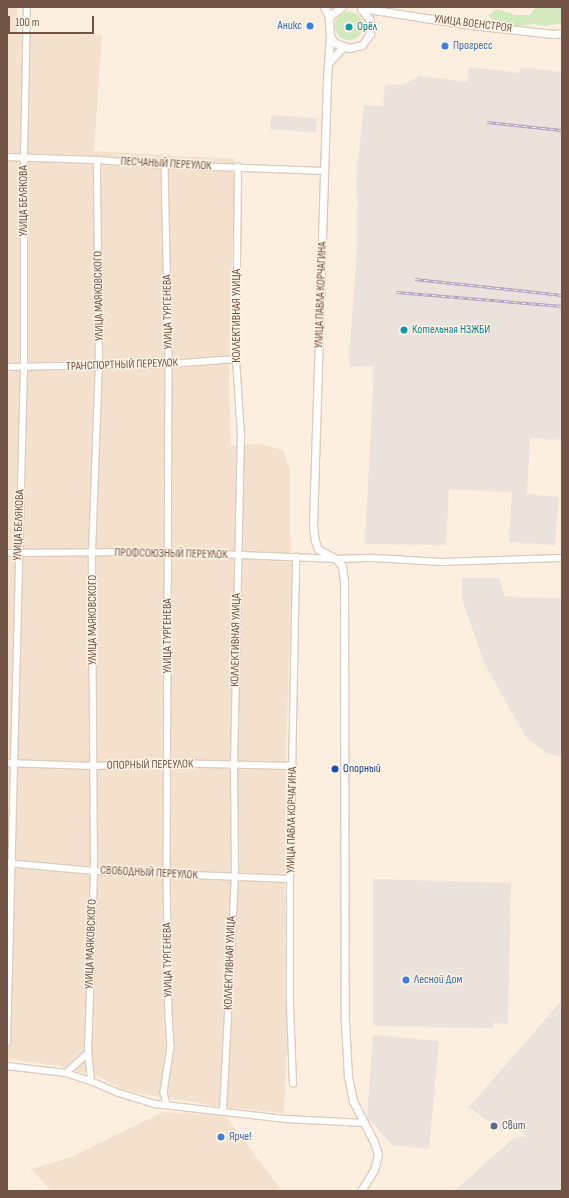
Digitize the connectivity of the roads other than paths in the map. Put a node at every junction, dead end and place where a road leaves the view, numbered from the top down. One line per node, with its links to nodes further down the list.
1 (27, 7): 13 (street, УЛИЦА БЕЛЯКОВА)
2 (324, 7): 6 (street)
3 (342, 7): 6 (street)
4 (359, 8): 5 (street, УЛИЦА ВОЕНСТРОЯ); 7 (street)
5 (377, 11): 7 (street); 8 (street, УЛИЦА ВОЕНСТРОЯ)
6 (329, 19): 9 (street, УЛИЦА ПАВЛА КОРЧАГИНА)
7 (371, 27): 10 (street)
8 (562, 33)
9 (330, 36): 10 (street); 11 (street, УЛИЦА ПАВЛА КОРЧАГИНА)
10 (343, 47): 11 (street)
11 (329, 62): 17 (street, УЛИЦА ПАВЛА КОРЧАГИНА)
12 (7, 157): 13 (street, ПЕСЧАНЫЙ ПЕРЕУЛОК)
13 (24, 158): 14 (street, ПЕСЧАНЫЙ ПЕРЕУЛОК); 22 (street, УЛИЦА БЕЛЯКОВА)
14 (97, 160): 15 (street, ПЕСЧАНЫЙ ПЕРЕУЛОК); 20 (street, УЛИЦА МАЯКОВСКОГО)
15 (165, 165): 16 (street, ПЕСЧАНЫЙ ПЕРЕУЛОК); 19 (street, УЛИЦА ТУРГЕНЕВА)
16 (238, 167): 17 (street, ПЕСЧАНЫЙ ПЕРЕУЛОК); 18 (street, КОЛЛЕКТИВНАЯ УЛИЦА)
17 (325, 171): 30 (street, УЛИЦА ПАВЛА КОРЧАГИНА)
18 (236, 359): 19 (street, ТРАНСПОРТНЫЙ ПЕРЕУЛОК); 27 (street, КОЛЛЕКТИВНАЯ УЛИЦА)
19 (169, 364): 20 (street, ТРАНСПОРТНЫЙ ПЕРЕУЛОК); 23 (street, УЛИЦА ТУРГЕНЕВА)
20 (99, 366): 22 (street, ТРАНСПОРТНЫЙ ПЕРЕУЛОК); 26 (street, УЛИЦА МАЯКОВСКОГО)
21 (7, 367): 22 (street, ТРАНСПОРТНЫЙ ПЕРЕУЛОК)
22 (24, 368): 25 (street, УЛИЦА БЕЛЯКОВА)
23 (169, 552): 26 (street, ПРОФСОЮЗНЫЙ ПЕРЕУЛОК); 27 (street, ПРОФСОЮЗНЫЙ ПЕРЕУЛОК); 32 (street, УЛИЦА ТУРГЕНЕВА)
24 (7, 553): 25 (street, ПРОФСОЮЗНЫЙ ПЕРЕУЛОК)
25 (19, 553): 26 (street, ПРОФСОЮЗНЫЙ ПЕРЕУЛОК); 31 (street, УЛИЦА БЕЛЯКОВА)
26 (92, 553): 34 (street, УЛИЦА МАЯКОВСКОГО)
27 (238, 555): 28 (street, ПРОФСОЮЗНЫЙ ПЕРЕУЛОК); 33 (street, КОЛЛЕКТИВНАЯ УЛИЦА)
28 (296, 557): 30 (street, ПРОФСОЮЗНЫЙ ПЕРЕУЛОК); 35 (street, УЛИЦА ПАВЛА КОРЧАГИНА)
29 (562, 558): 30 (street, ПРОФСОЮЗНЫЙ ПЕРЕУЛОК)
30 (336, 559): 49 (street)
31 (10, 763): 34 (street, ОПОРНЫЙ ПЕРЕУЛОК); 36 (street, УЛИЦА БЕЛЯКОВА)
32 (167, 763): 33 (street, ОПОРНЫЙ ПЕРЕУЛОК); 34 (street, ОПОРНЫЙ ПЕРЕУЛОК); 38 (street, УЛИЦА ТУРГЕНЕВА)
33 (234, 765): 35 (street, ОПОРНЫЙ ПЕРЕУЛОК); 39 (street, КОЛЛЕКТИВНАЯ УЛИЦА)
34 (94, 766): 37 (street, УЛИЦА МАЯКОВСКОГО)
35 (293, 766): 40 (street, УЛИЦА ПАВЛА КОРЧАГИНА)
36 (9, 863): 37 (street, СВОБОДНЫЙ ПЕРЕУЛОК); 41 (street, УЛИЦА БЕЛЯКОВА)
37 (94, 871): 38 (street, СВОБОДНЫЙ ПЕРЕУЛОК); 42 (street, УЛИЦА МАЯКОВСКОГО)
38 (167, 874): 39 (street, СВОБОДНЫЙ ПЕРЕУЛОК); 47 (street, УЛИЦА ТУРГЕНЕВА)
39 (235, 877): 40 (street, СВОБОДНЫЙ ПЕРЕУЛОК); 48 (street, КОЛЛЕКТИВНАЯ УЛИЦА)
40 (290, 879): 46 (street, УЛИЦА ПАВЛА КОРЧАГИНА)
41 (7, 1043)
42 (88, 1053): 44 (street); 45 (street, УЛИЦА МАЯКОВСКОГО)
43 (7, 1066): 44 (street)
44 (66, 1073): 45 (street)
45 (91, 1080): 47 (street)
46 (293, 1084)
47 (167, 1105): 48 (street)
48 (224, 1112): 49 (street)
49 (365, 1123): 50 (street)
50 (361, 1191)

